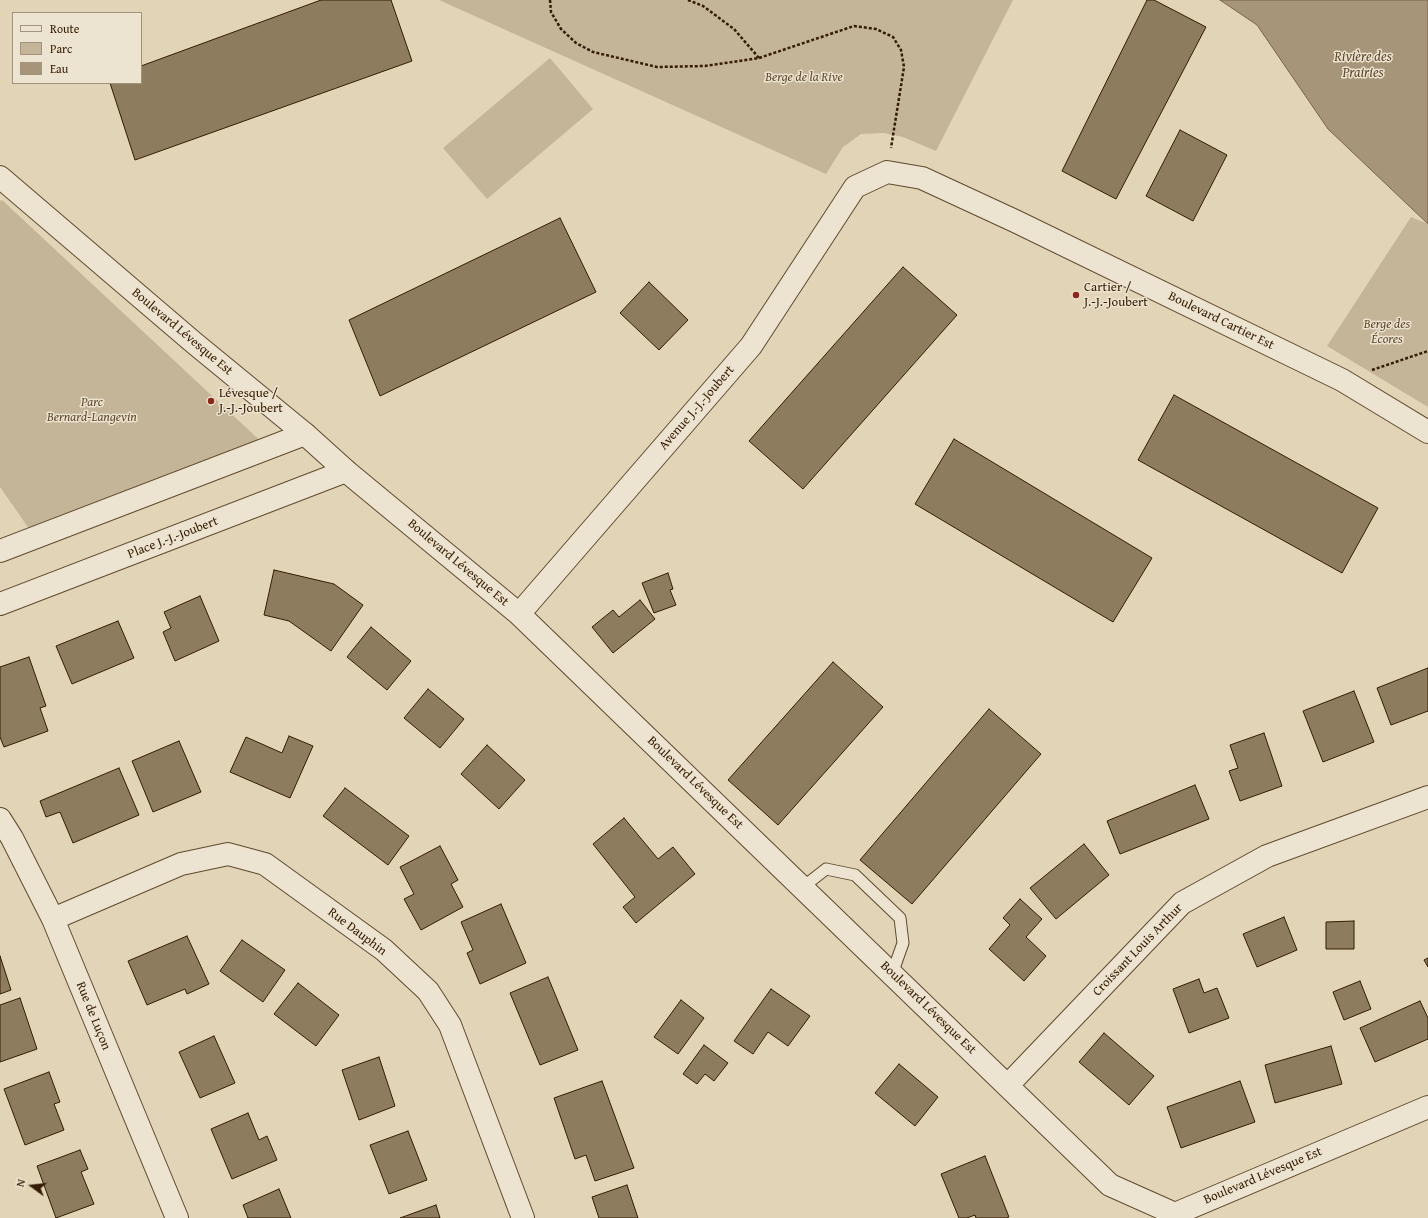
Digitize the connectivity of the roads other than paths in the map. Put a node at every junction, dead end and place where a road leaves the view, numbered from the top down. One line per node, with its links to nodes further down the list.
1 (0, 177): 4 (street, Boulevard Lévesque Est)
2 (855, 187): 3 (street, Boulevard Cartier Est); 8 (street, Avenue J.-J.-Joubert)
3 (1428, 432)
4 (305, 434): 5 (street, Boulevard Lévesque Est); 6 (street)
5 (346, 471): 7 (street, Place J.-J.-Joubert); 8 (street, Boulevard Lévesque Est)
6 (0, 551)
7 (0, 604)
8 (519, 614): 11 (street, Boulevard Lévesque Est)
9 (1428, 797): 14 (street, Croissant Louis Arthur)
10 (0, 819): 12 (street, Rue de Luçon)
11 (803, 888): 13 (street, Boulevard Lévesque Est); 13 (lane)
12 (53, 920): 17 (street, Rue de Luçon); 18 (street, Rue Dauphin)
13 (892, 974): 14 (street, Boulevard Lévesque Est)
14 (1008, 1085): 16 (street, Boulevard Lévesque Est)
15 (1428, 1107): 16 (street, Boulevard Lévesque Est)
16 (1173, 1217)
17 (177, 1218)
18 (523, 1218)

